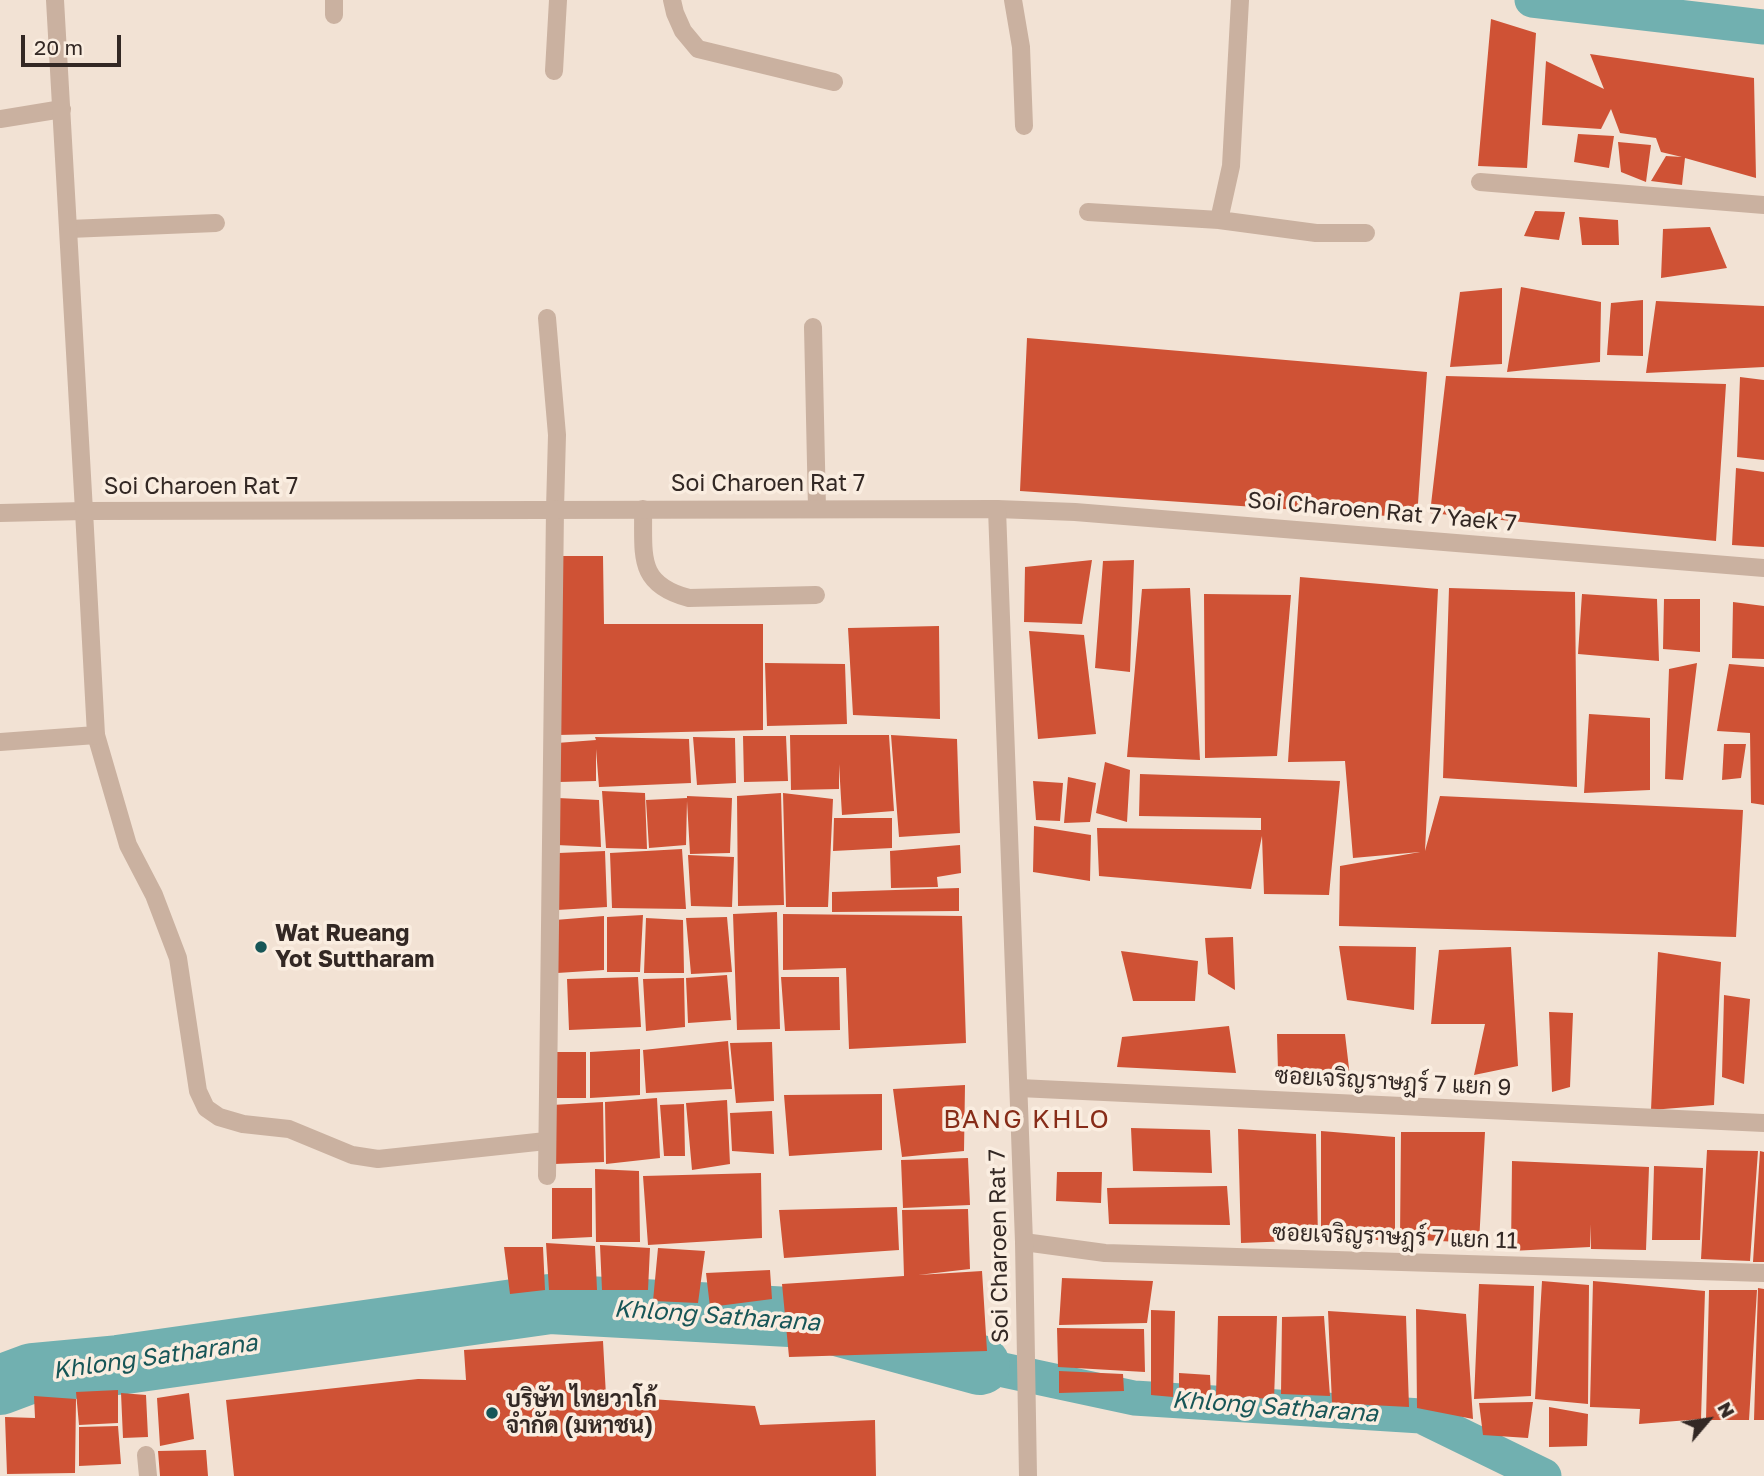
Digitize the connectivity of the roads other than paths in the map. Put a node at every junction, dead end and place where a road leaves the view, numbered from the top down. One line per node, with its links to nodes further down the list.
1 (54, 0): 8 (street, Soi Charoen Rat 7)
2 (558, 0): 6 (street)
3 (672, 0): 7 (street)
4 (1013, 0): 10 (street)
5 (1240, 4): 14 (street)
6 (554, 71)
7 (834, 82)
8 (62, 109): 9 (street); 16 (street, Soi Charoen Rat 7)
9 (0, 119)
10 (1024, 126)
11 (1480, 182): 12 (street)
12 (1764, 205)
13 (1088, 212): 14 (street)
14 (1219, 220): 17 (street)
15 (216, 223): 16 (street)
16 (69, 229): 24 (street, Soi Charoen Rat 7)
17 (1366, 233)
18 (547, 317): 20 (street)
19 (813, 327): 22 (street)
20 (555, 509): 21 (street, Soi Charoen Rat 7); 24 (street, Soi Charoen Rat 7); 32 (street)
21 (643, 509): 22 (street, Soi Charoen Rat 7); 27 (street)
22 (817, 509): 23 (street, Soi Charoen Rat 7)
23 (997, 509): 26 (street, Soi Charoen Rat 7 Yaek 7); 30 (street, Soi Charoen Rat 7)
24 (84, 512): 25 (street); 28 (street)
25 (0, 513)
26 (1764, 568)
27 (816, 595)
28 (96, 735): 29 (street); 32 (street)
29 (0, 742)
30 (1019, 1088): 31 (street, ซอยเจริญราษฎร์ 7 แยก 9); 34 (street, Soi Charoen Rat 7)
31 (1764, 1123)
32 (546, 1141): 33 (street)
33 (547, 1176)
34 (1024, 1242): 35 (street, ซอยเจริญราษฎร์ 7 แยก 11); 38 (street, Soi Charoen Rat 7)
35 (1764, 1273)
36 (146, 1455): 37 (street)
37 (148, 1476)
38 (1028, 1476)

